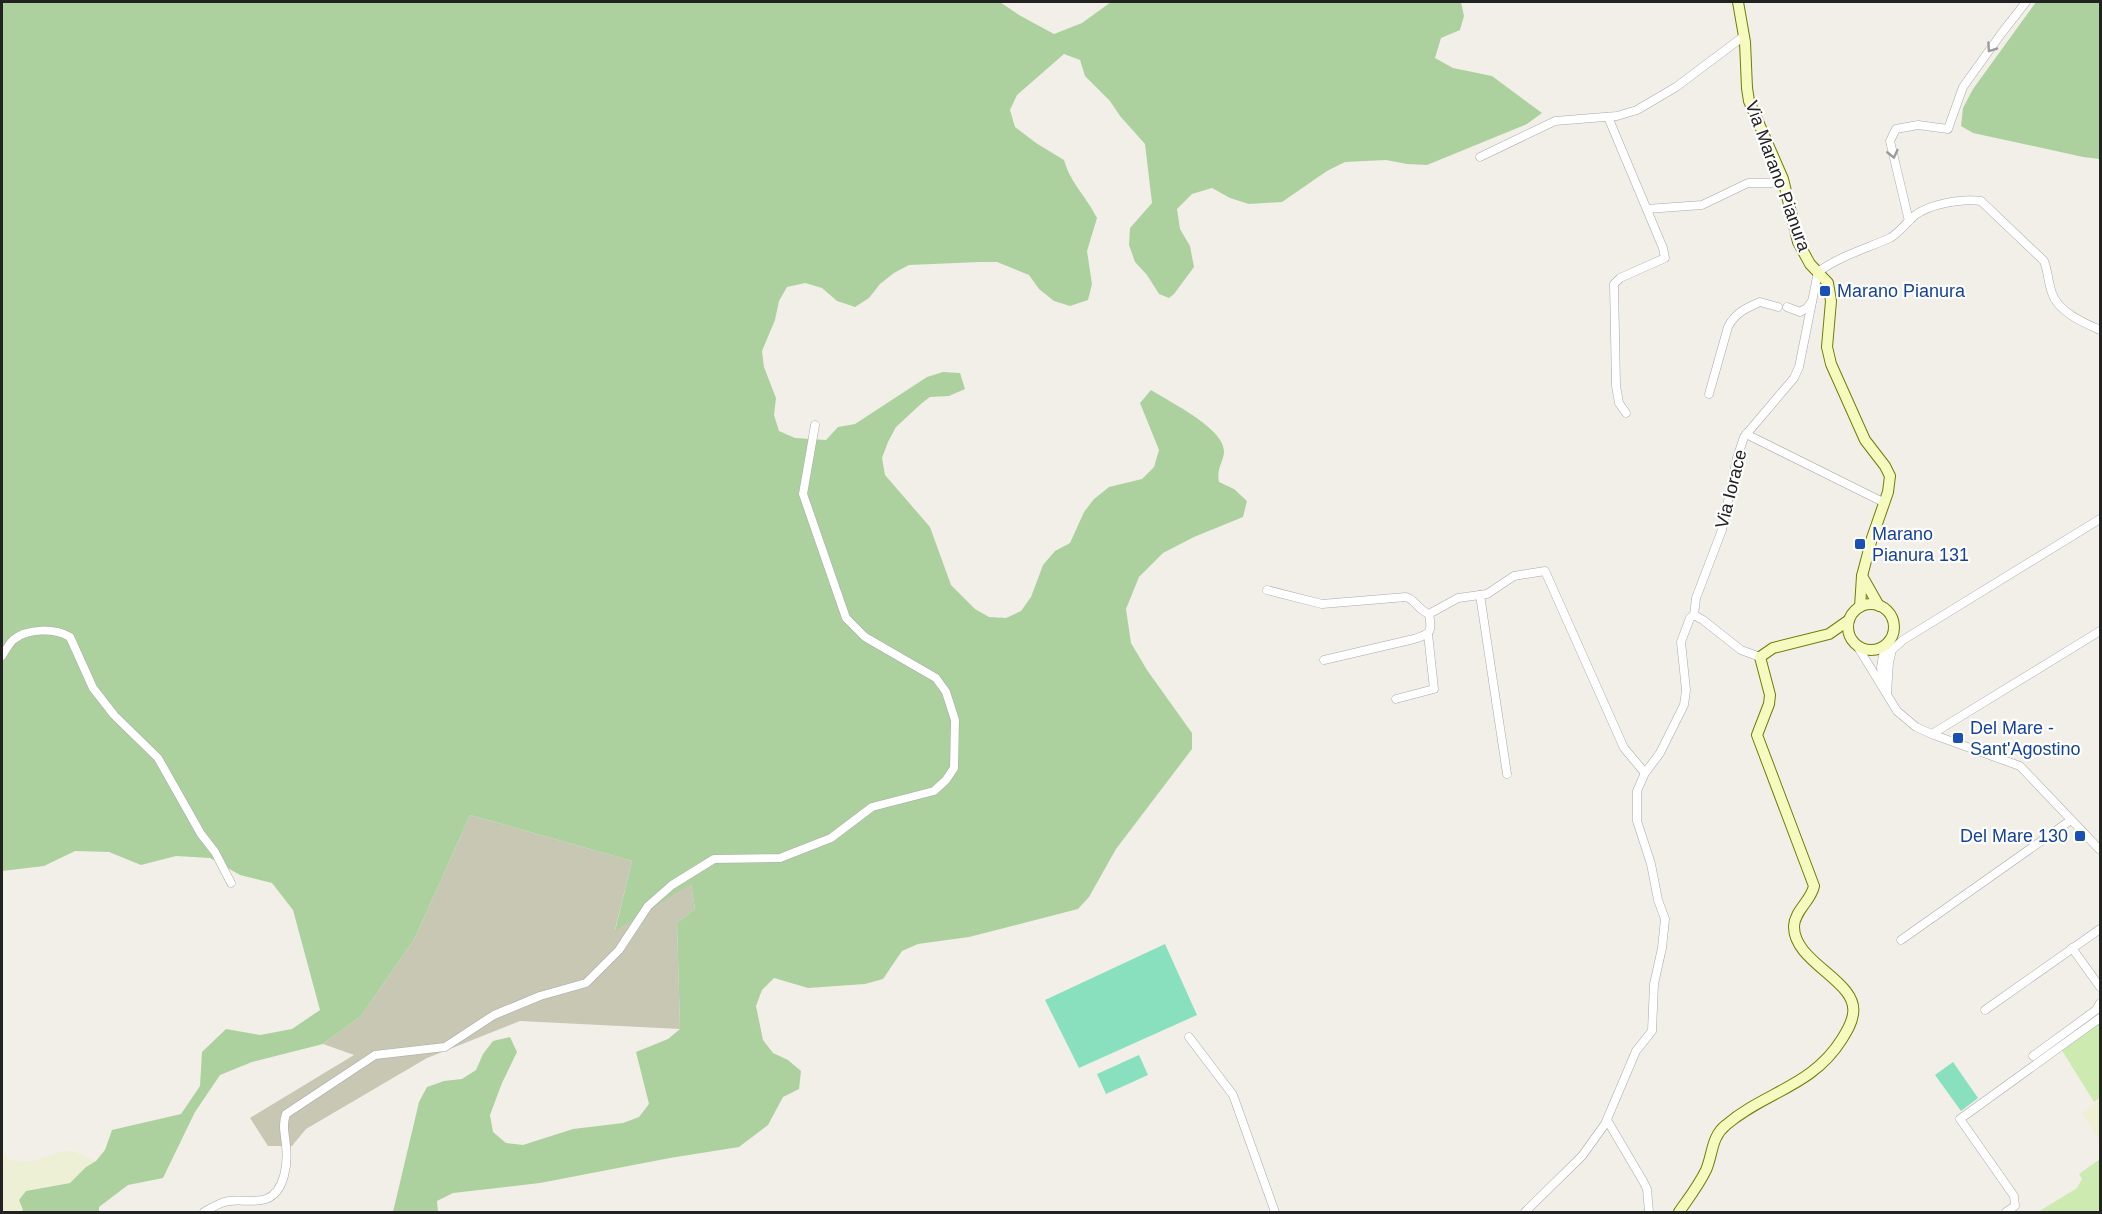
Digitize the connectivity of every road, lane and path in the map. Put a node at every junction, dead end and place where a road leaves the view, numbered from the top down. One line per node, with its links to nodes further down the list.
1 (1738, 2): 3 (street, Via Marano Pianura)
2 (2026, 2): 8 (street, one-way to 8)
3 (1744, 36): 4 (street); 6 (street, Via Marano Pianura)
4 (1608, 117): 5 (street); 7 (street)
5 (1479, 157)
6 (1783, 179): 7 (street); 9 (street, Via Marano Pianura)
7 (1647, 209): 15 (street)
8 (1908, 221): 9 (street); 13 (street)
9 (1818, 272): 10 (street, Via Iorace); 18 (street, Via Marano Pianura)
10 (1814, 297): 12 (street); 17 (street, Via Iorace)
11 (1778, 307): 14 (street)
12 (1787, 307)
13 (2100, 330)
14 (1709, 394)
15 (1626, 413)
16 (816, 425): 54 (street)
17 (1746, 434): 18 (street); 26 (street, Via Iorace)
18 (1885, 503): 20 (street, Via Marano Pianura)
19 (2100, 519): 36 (street)
20 (1862, 576): 23 (street); 24 (street, Via Marano Pianura)
21 (1267, 590): 25 (street)
22 (1480, 596): 25 (street); 39 (street); 40 (street)
23 (1879, 606): 24 (street); 32 (street)
24 (1860, 607): 27 (street)
25 (1429, 614): 29 (street)
26 (1694, 615): 34 (street); 39 (street, Via Iorace)
27 (1849, 620): 30 (street); 31 (street)
28 (2100, 631): 38 (street)
29 (1428, 634): 35 (street); 37 (street)
30 (1829, 634): 31 (street); 34 (street)
31 (1854, 643): 32 (street); 36 (street)
32 (1885, 645): 36 (street)
33 (2, 656): 43 (street)
34 (1760, 657): 58 (street)
35 (1324, 660)
36 (1885, 691): 38 (street)
37 (1396, 699)
38 (1932, 734): 41 (street)
39 (1645, 773): 53 (street, Via Iorace)
40 (1507, 774)
41 (2071, 820): 42 (street); 45 (street)
42 (2100, 850)
43 (231, 883)
44 (2100, 929): 46 (street)
45 (1900, 940)
46 (2072, 948): 47 (street); 49 (street)
47 (2100, 987)
48 (2100, 1003): 52 (street)
49 (1985, 1010)
50 (2100, 1018): 59 (street)
51 (1190, 1037): 55 (street)
52 (2033, 1056)
53 (1607, 1120): 56 (street, Via Iorace); 57 (street)
54 (204, 1212)
55 (1275, 1212)
56 (1525, 1212)
57 (1649, 1212)
58 (1678, 1212)
59 (2006, 1212)

